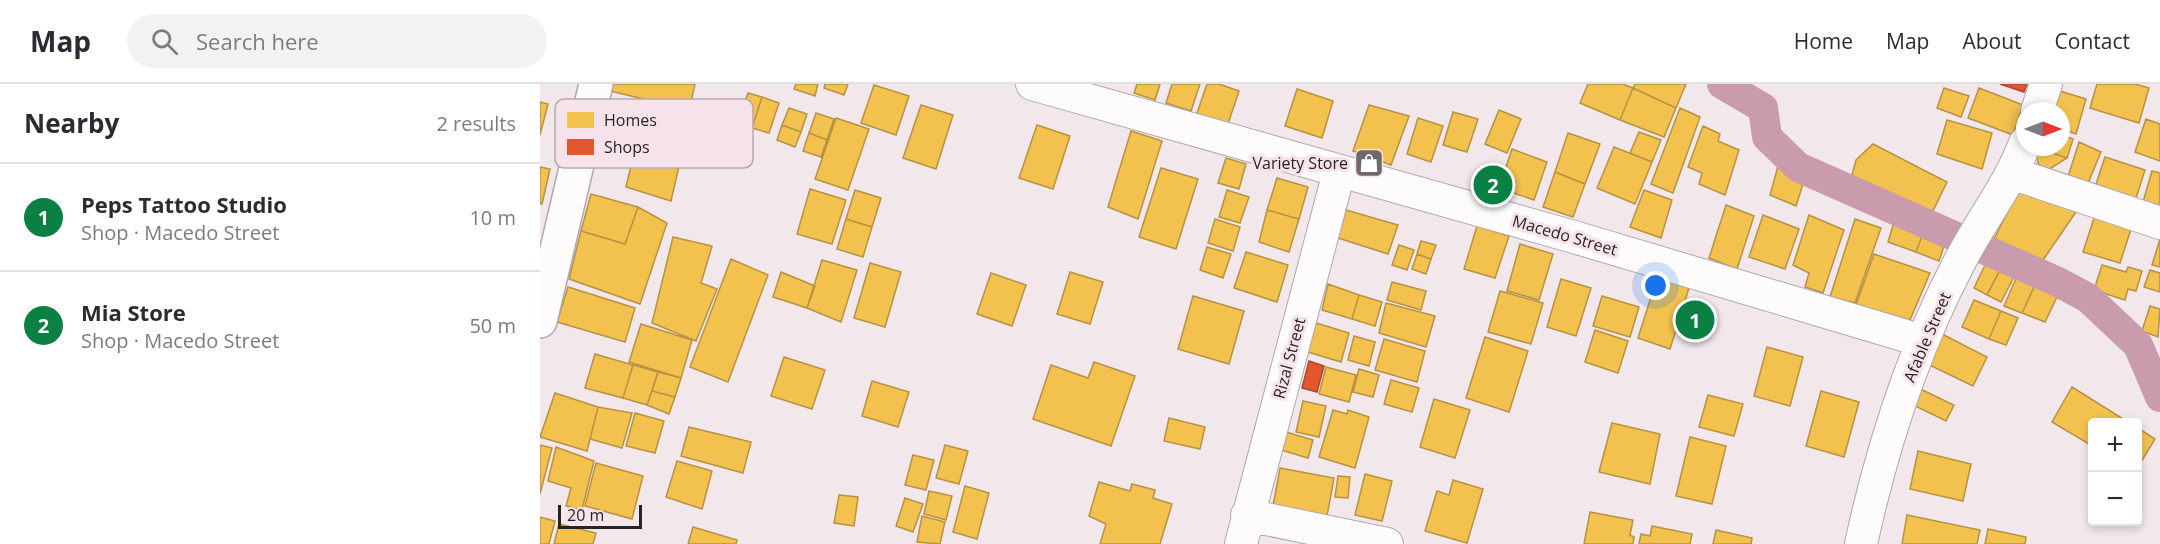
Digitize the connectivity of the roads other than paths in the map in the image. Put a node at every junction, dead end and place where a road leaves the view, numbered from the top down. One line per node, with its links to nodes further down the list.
1 (596, 84): 4 (street)
2 (1032, 84): 8 (street, Macedo Street)
3 (2046, 84): 5 (street)
4 (592, 99)
5 (2040, 102)
6 (2020, 156): 9 (street, Afable Street)
7 (576, 168): 11 (street)
8 (1339, 172): 12 (street, Macedo Street); 13 (street, Rizal Street)
9 (2014, 174): 10 (street); 12 (street, Afable Street)
10 (2160, 223)
11 (540, 321)
12 (1923, 341): 15 (street, Afable Street)
13 (1244, 530): 14 (street)
14 (1387, 544)
15 (1861, 544)

